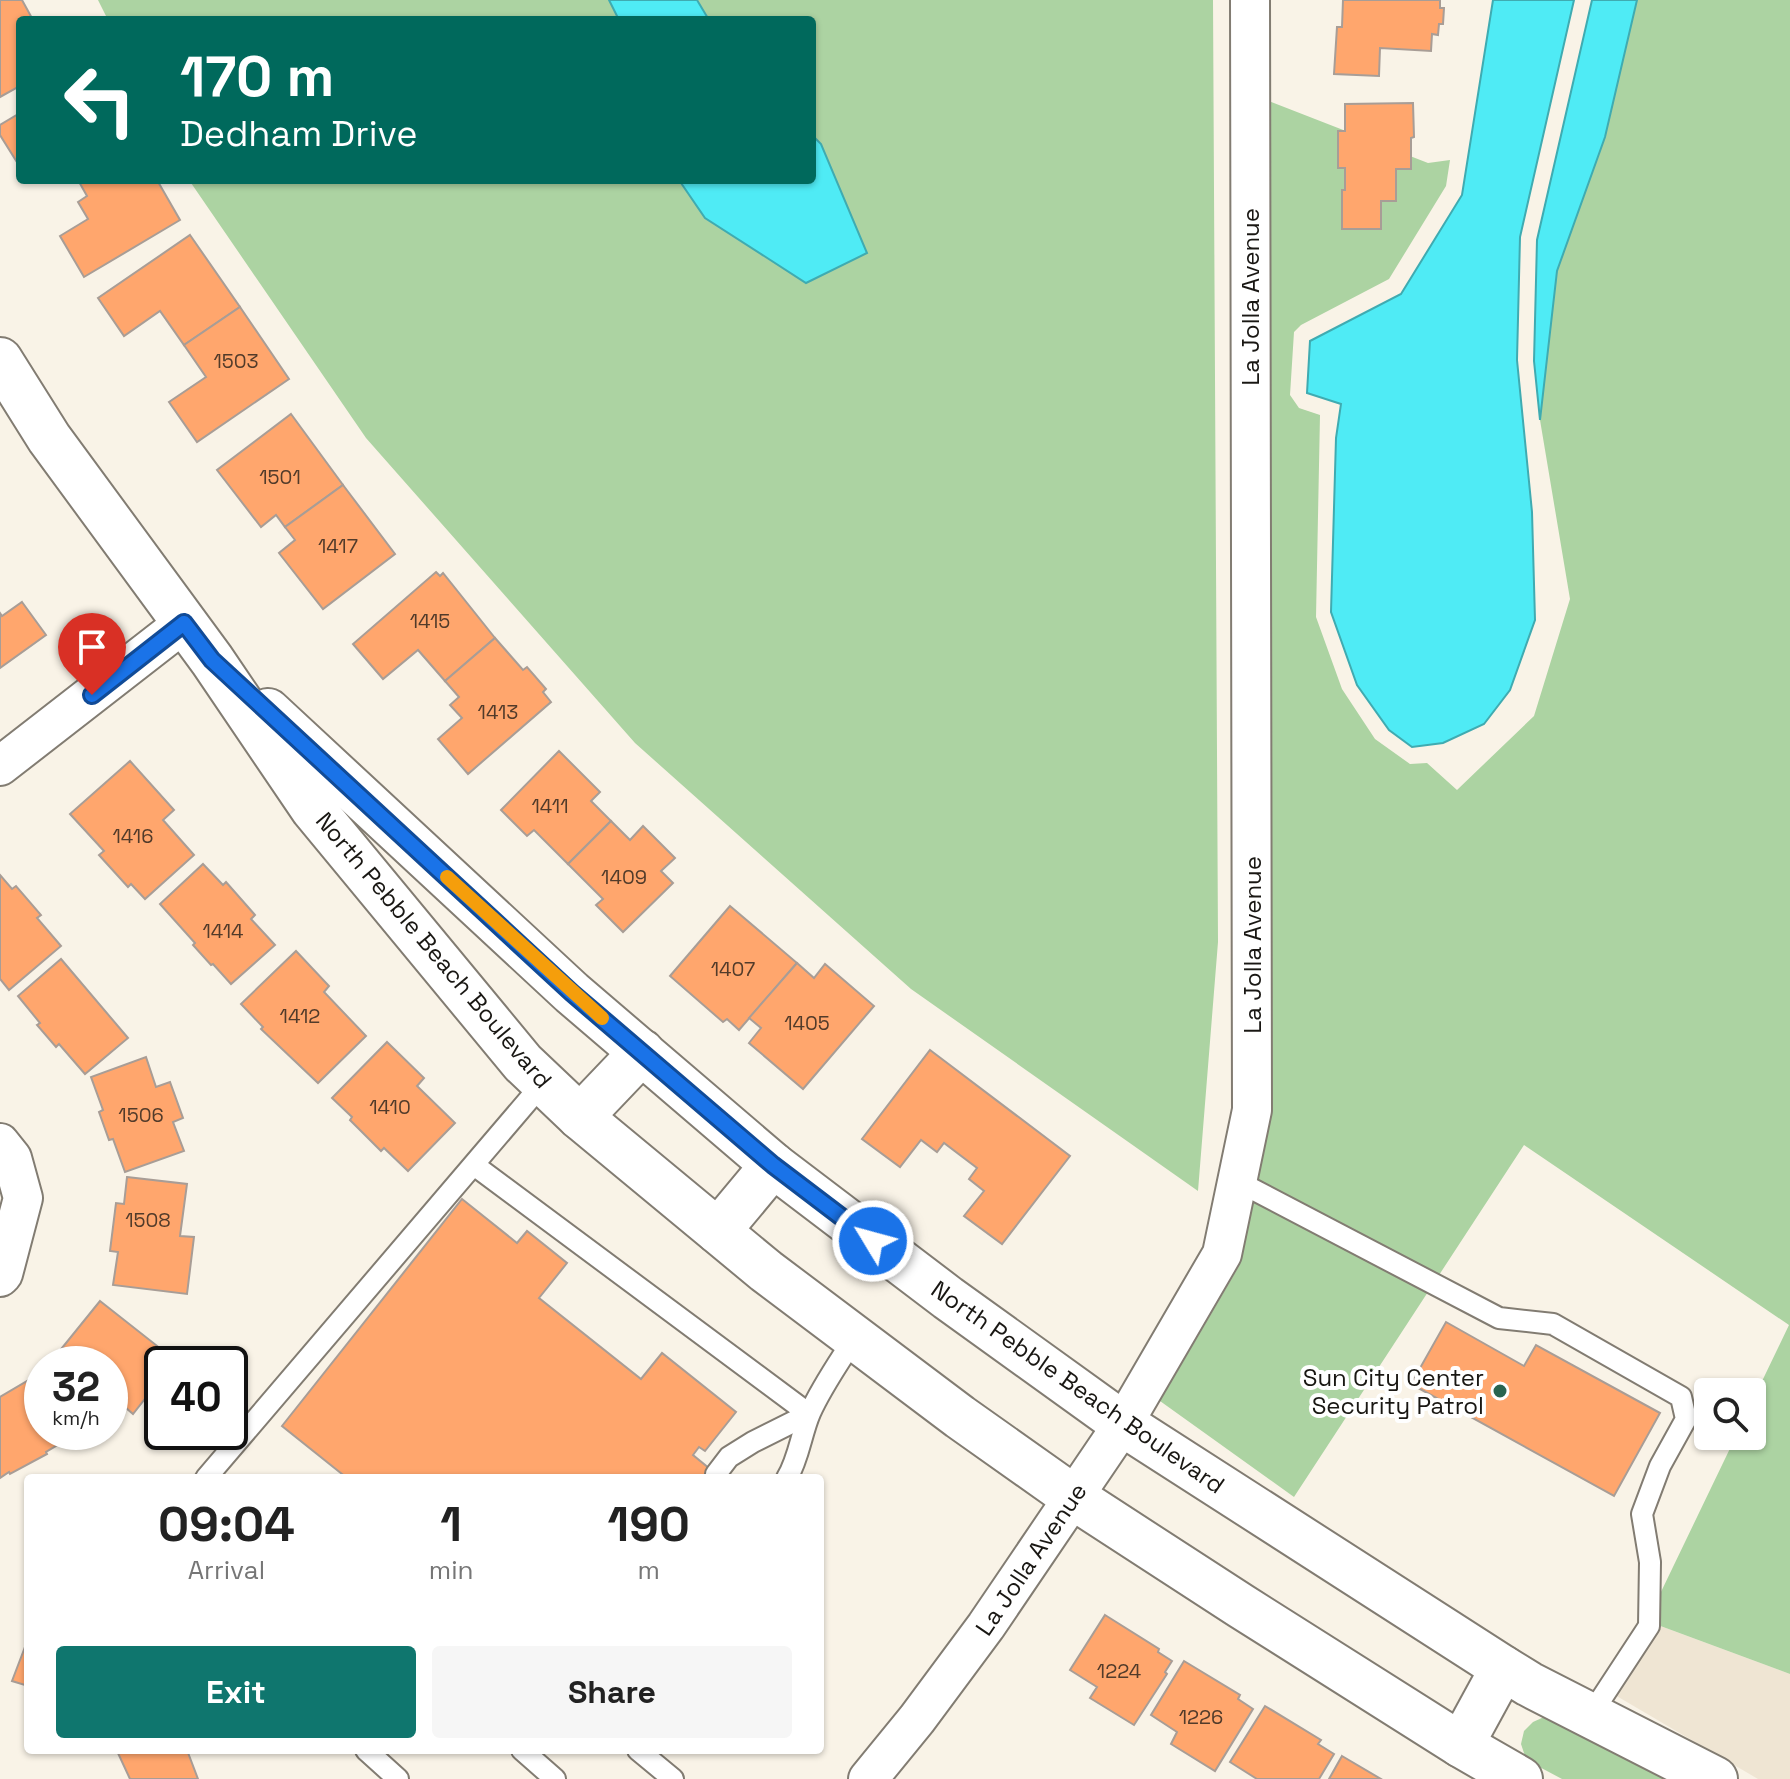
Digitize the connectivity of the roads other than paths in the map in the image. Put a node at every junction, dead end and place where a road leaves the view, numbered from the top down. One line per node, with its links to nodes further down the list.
1 (1250, 0): 12 (street, La Jolla Avenue)
2 (0, 360): 3 (street, North Pebble Beach Boulevard)
3 (184, 623): 4 (street, North Pebble Beach Boulevard); 5 (street)
4 (212, 660): 6 (street, North Pebble Beach Boulevard); 7 (street, North Pebble Beach Boulevard)
5 (0, 766)
6 (642, 1052): 8 (street); 11 (street, North Pebble Beach Boulevard)
7 (544, 1082): 8 (street, North Pebble Beach Boulevard); 10 (lane)
8 (580, 1117): 13 (street, North Pebble Beach Boulevard)
9 (6, 1151): 14 (street)
10 (474, 1165): 16 (lane); 18 (lane)
11 (773, 1165): 13 (street); 17 (street, North Pebble Beach Boulevard)
12 (1237, 1181): 17 (street, La Jolla Avenue); 23 (lane)
13 (718, 1231): 15 (street, North Pebble Beach Boulevard)
14 (0, 1277)
15 (855, 1337): 16 (lane); 21 (street, North Pebble Beach Boulevard)
16 (809, 1414): 19 (lane); 20 (lane)
17 (1123, 1424): 21 (street, La Jolla Avenue); 22 (street, North Pebble Beach Boulevard)
18 (214, 1474)
19 (716, 1474)
20 (789, 1474)
21 (1073, 1497): 24 (street, North Pebble Beach Boulevard); 32 (street, La Jolla Avenue)
22 (1503, 1668): 23 (street, North Pebble Beach Boulevard); 24 (street)
23 (1590, 1716): 34 (street, North Pebble Beach Boulevard)
24 (1461, 1745): 33 (street, North Pebble Beach Boulevard)
25 (369, 1754): 28 (lane)
26 (527, 1754): 30 (lane)
27 (643, 1754): 31 (lane)
28 (384, 1772): 29 (lane)
29 (398, 1779)
30 (555, 1779)
31 (673, 1779)
32 (868, 1779)
33 (1520, 1779)
34 (1715, 1779)

